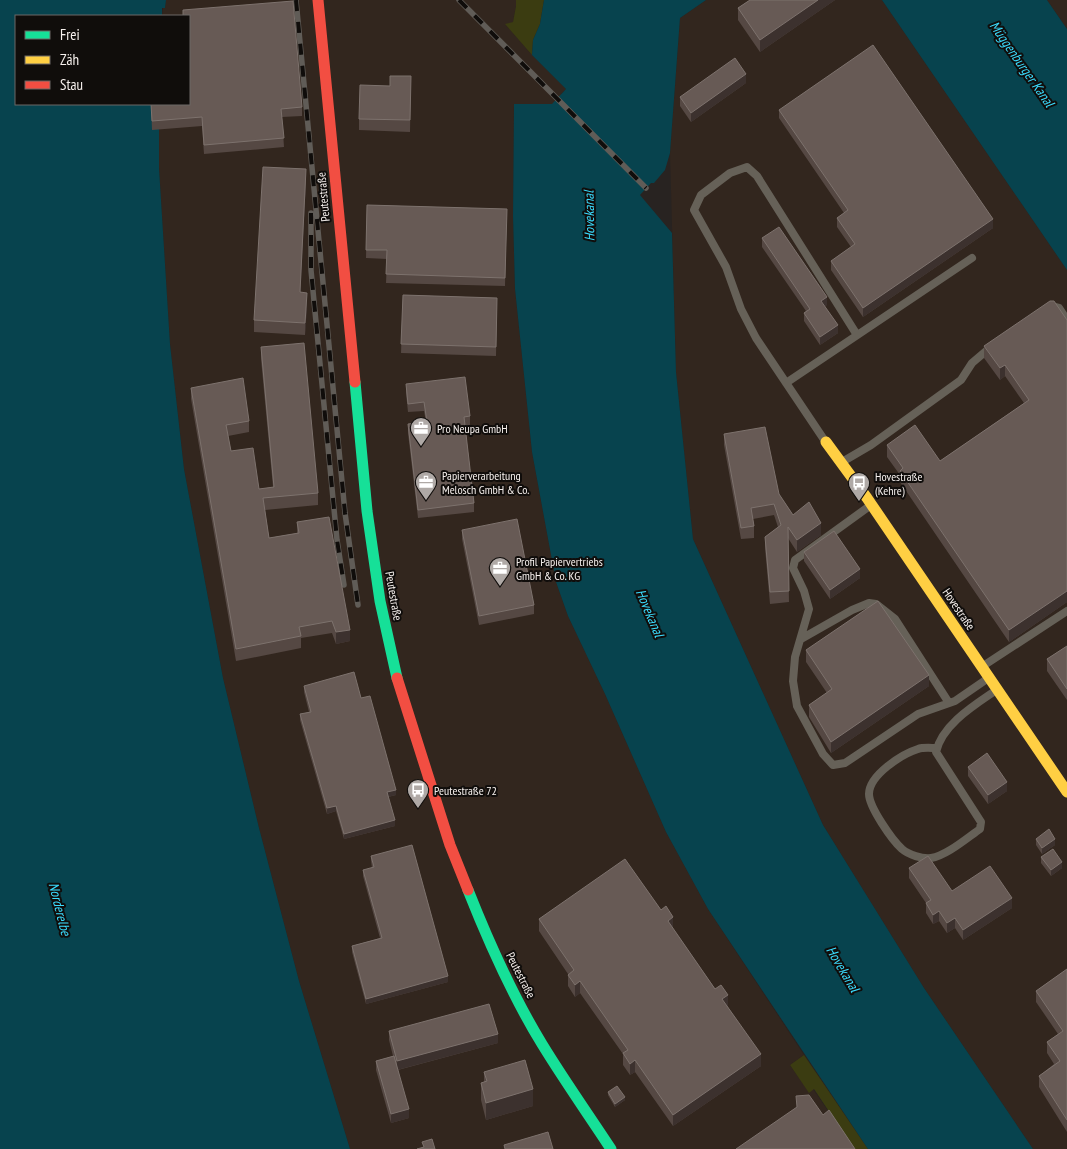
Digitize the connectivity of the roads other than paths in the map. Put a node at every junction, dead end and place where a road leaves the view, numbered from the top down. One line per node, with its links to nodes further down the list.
1 (318, 0): 19 (street, Peutestraße)
2 (972, 258): 5 (lane)
3 (1041, 312): 4 (lane)
4 (1067, 320)
5 (857, 335): 7 (lane); 7 (lane)
6 (997, 342): 9 (lane)
7 (786, 383): 8 (lane)
8 (826, 442): 9 (street, Hovestraße)
9 (841, 463): 10 (street, Hovestraße)
10 (871, 505): 12 (lane); 13 (street, Hovestraße)
11 (1067, 611): 13 (lane)
12 (801, 639): 16 (lane); 16 (lane)
13 (982, 667): 14 (street, Hovestraße)
14 (989, 678): 15 (street, Hovestraße); 16 (lane)
15 (997, 690): 17 (lane); 18 (street, Hovestraße)
16 (949, 703)
17 (937, 748): 17 (lane)
18 (1067, 792)
19 (611, 1149)

